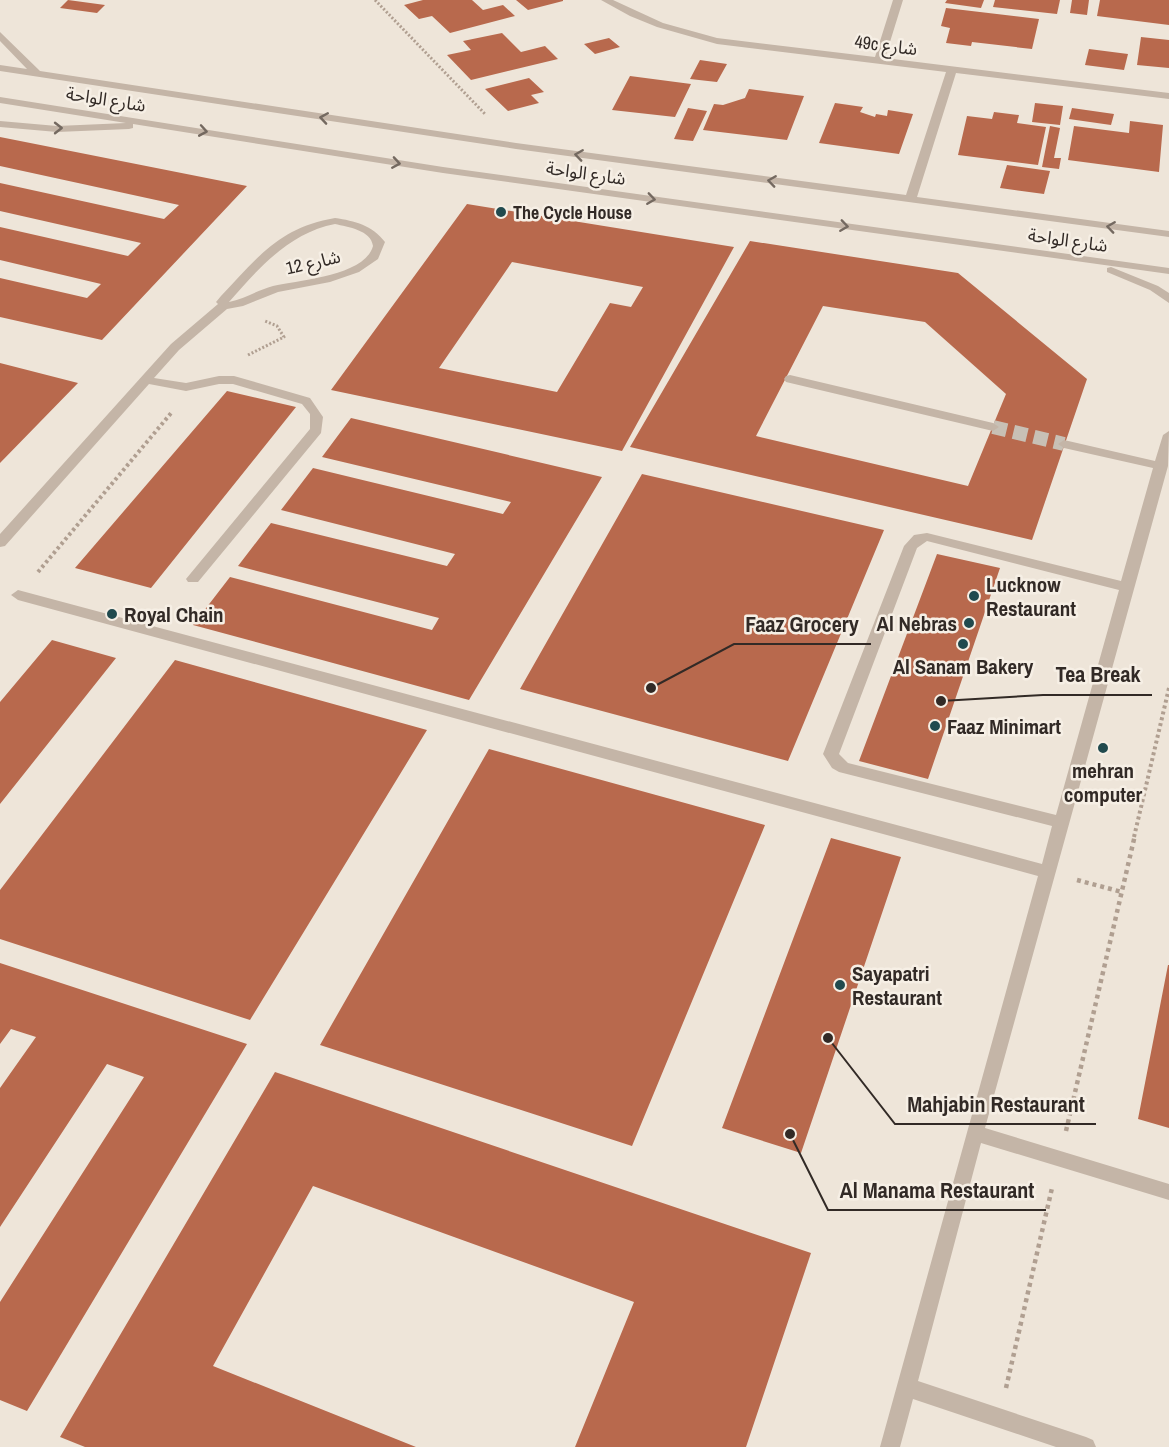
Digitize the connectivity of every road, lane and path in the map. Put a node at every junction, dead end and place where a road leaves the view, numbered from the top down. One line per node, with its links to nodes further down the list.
1 (375, 0): 13 (path)
2 (606, 0): 5 (street, 49c شارع)
3 (898, 0): 5 (street)
4 (0, 35): 8 (street)
5 (879, 61): 7 (street, 49c شارع)
6 (0, 68): 8 (street, شارع الواحة)
7 (952, 70): 9 (street, 49c شارع); 14 (street)
8 (37, 74): 13 (street, شارع الواحة, one-way to 8)
9 (1169, 96)
10 (0, 100): 12 (street, شارع الواحة)
11 (0, 124): 12 (street, one-way to 12)
12 (165, 125): 16 (street, شارع الواحة, one-way to 16)
13 (516, 146): 14 (street, شارع الواحة, one-way to 13)
14 (910, 200): 15 (street, شارع الواحة, one-way to 14)
15 (1169, 234)
16 (1077, 258): 17 (street, شارع الواحة); 18 (street)
17 (1169, 271)
18 (1169, 299)
19 (224, 305): 19 (street, شارع 12); 23 (street, شارع 12)
20 (264, 321): 21 (path)
21 (242, 357)
22 (790, 379): 25 (street)
23 (147, 380): 24 (street); 29 (street, شارع 12)
24 (195, 386): 30 (street); 32 (path)
25 (993, 427)
26 (1169, 435): 28 (street)
27 (1064, 444): 28 (street)
28 (1161, 466): 31 (street)
29 (0, 543)
30 (193, 579)
31 (1126, 587): 34 (street); 34 (street)
32 (18, 595): 35 (street)
33 (1169, 687): 36 (path)
34 (1061, 822): 35 (street)
35 (1047, 872): 36 (path); 37 (street)
36 (1122, 892): 38 (path)
37 (975, 1132): 38 (street); 40 (street)
38 (1059, 1158): 39 (street); 41 (path)
39 (1169, 1192)
40 (907, 1387): 41 (street); 42 (street)
41 (999, 1418): 43 (street)
42 (890, 1447)
43 (1086, 1447)

